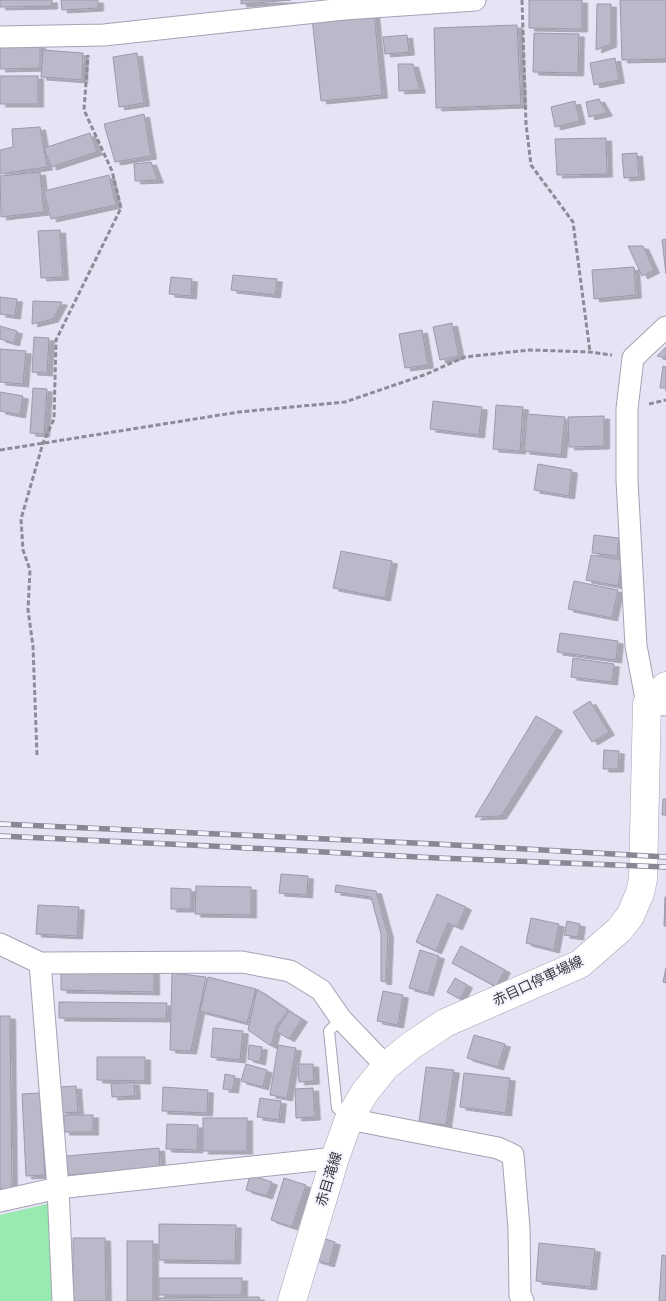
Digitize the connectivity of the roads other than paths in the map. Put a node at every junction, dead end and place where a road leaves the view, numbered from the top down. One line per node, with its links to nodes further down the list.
1 (474, 0): 2 (street)
2 (0, 37)
3 (666, 327): 4 (street)
4 (660, 699): 8 (main road, 赤目口停車場線)
5 (0, 944): 6 (street)
6 (40, 963): 7 (street); 11 (street)
7 (341, 1019): 8 (street); 9 (lane)
8 (386, 1066): 9 (main road, 赤目滝線)
9 (349, 1119): 10 (main road, 赤目滝線); 15 (street)
10 (335, 1158): 11 (street); 14 (main road, 赤目滝線)
11 (58, 1188): 12 (street); 13 (street)
12 (0, 1201)
13 (63, 1301)
14 (292, 1301)
15 (522, 1301)

